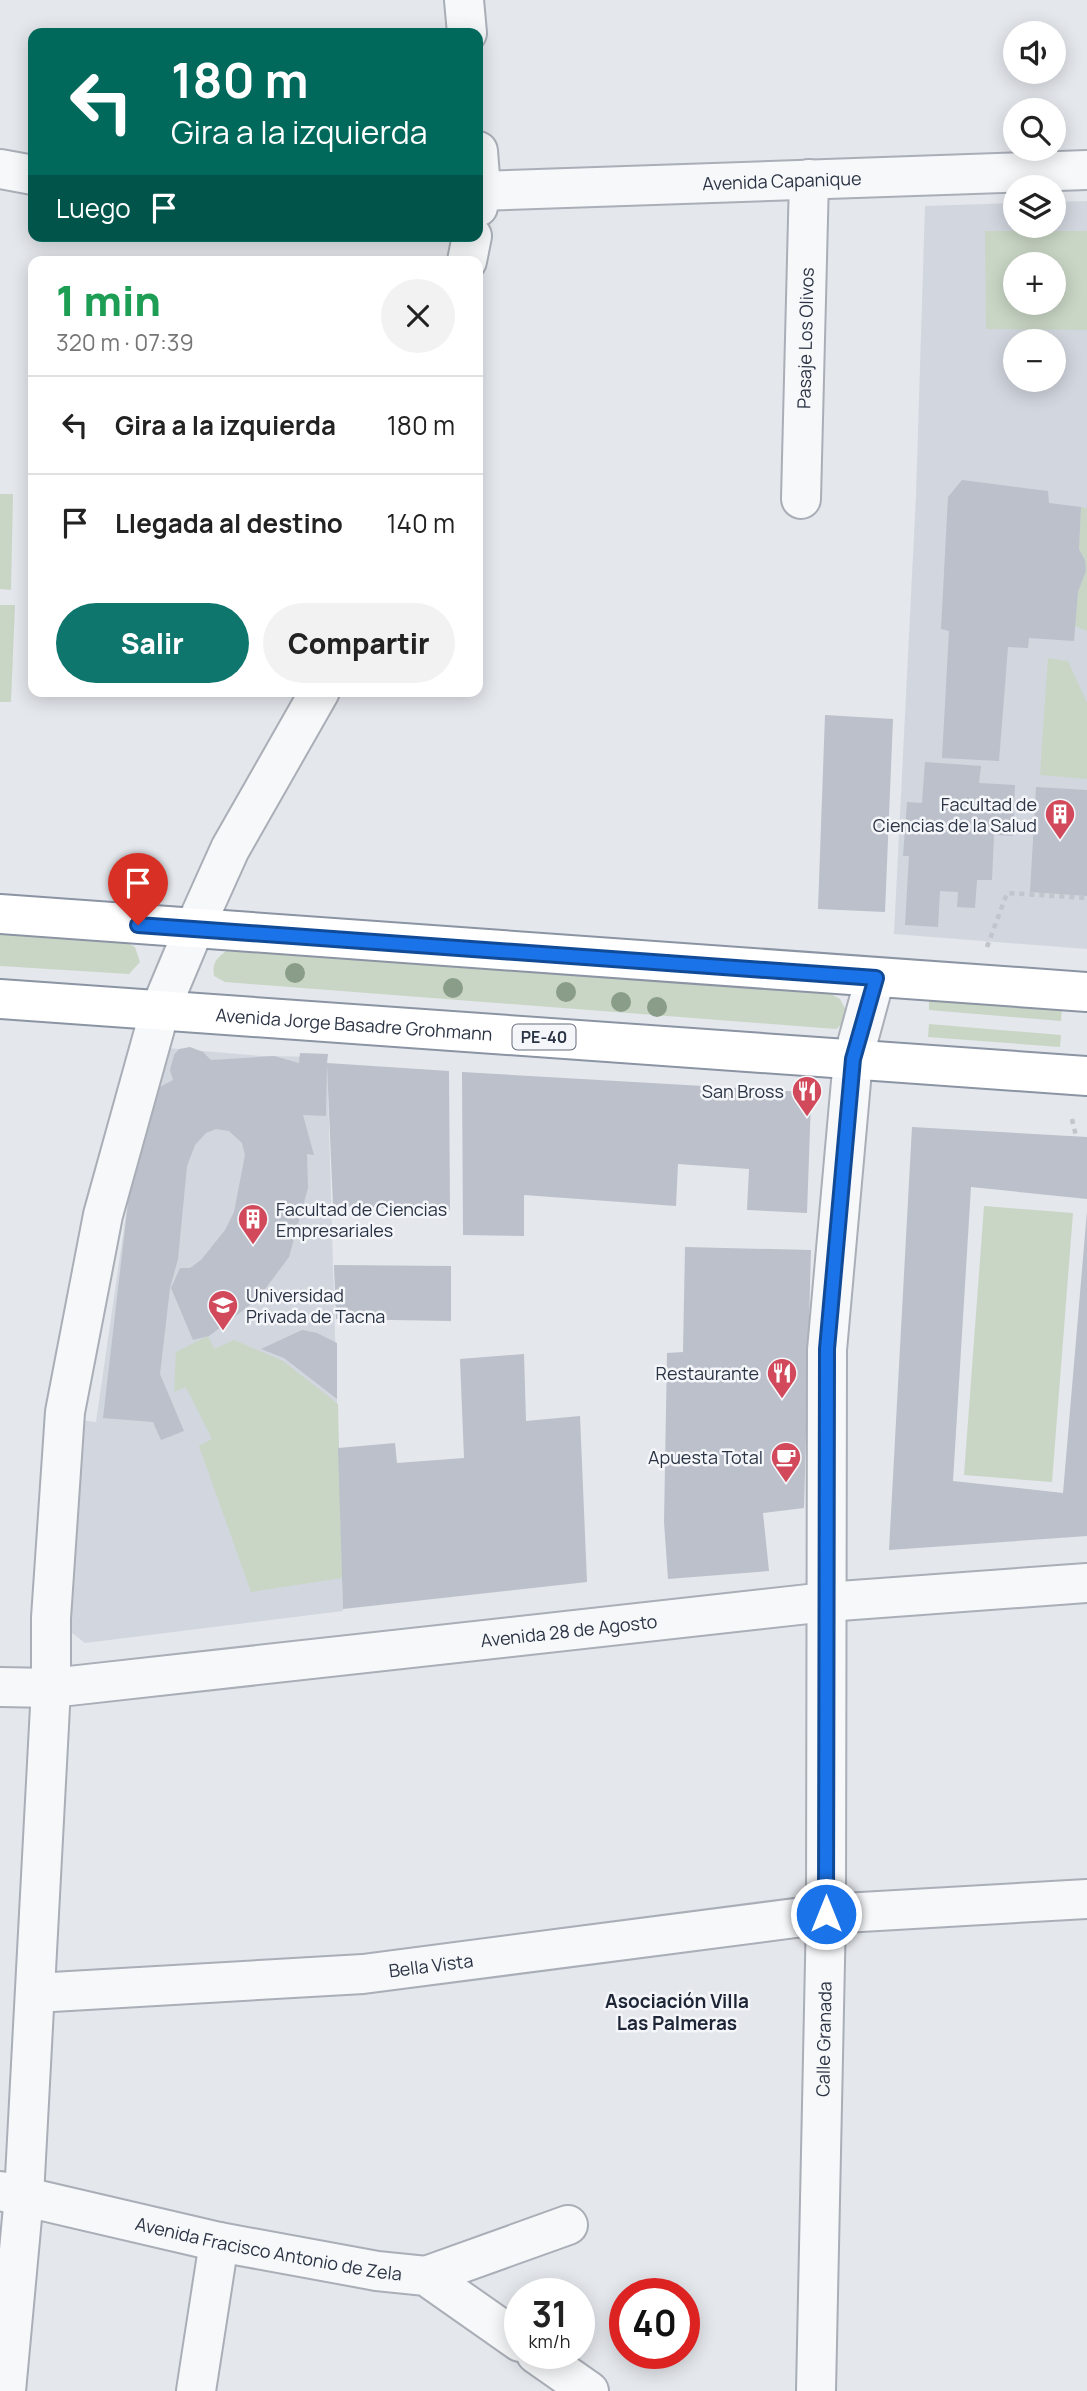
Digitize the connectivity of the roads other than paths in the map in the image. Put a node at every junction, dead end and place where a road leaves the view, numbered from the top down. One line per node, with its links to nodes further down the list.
1 (464, 0): 2 (street)
2 (467, 28)
3 (0, 169): 5 (street)
4 (1087, 170): 6 (street, Avenida Capanique)
5 (28, 175)
6 (809, 179): 7 (street, Avenida Capanique); 8 (street, Pasaje Los Olivos)
7 (483, 196)
8 (801, 499)
9 (317, 697): 11 (street)
10 (0, 914): 11 (highway)
11 (194, 929): 12 (highway); 15 (street)
12 (876, 978): 13 (highway); 16 (street, Calle Granada)
13 (1087, 992)
14 (0, 999): 15 (highway, Avenida Jorge Basadre Grohmann / PE-40)
15 (160, 1010): 16 (highway, Avenida Jorge Basadre Grohmann / PE-40); 21 (street)
16 (853, 1059): 17 (highway, Avenida Jorge Basadre Grohmann / PE-40); 19 (street, Calle Granada)
17 (1087, 1076)
18 (1087, 1583): 19 (street, Avenida 28 de Agosto)
19 (826, 1602): 21 (street, Avenida 28 de Agosto); 23 (street, Calle Granada)
20 (0, 1687): 21 (street, Avenida 28 de Agosto)
21 (51, 1688): 24 (street)
22 (1087, 1899): 23 (street, Bella Vista)
23 (826, 1914): 24 (street, Bella Vista); 34 (street, Calle Granada)
24 (35, 1993): 25 (street)
25 (12, 2193): 27 (street, Avenida Fracisco Antonio de Zela); 31 (street)
26 (568, 2225): 28 (street)
27 (219, 2242): 28 (street, Avenida Fracisco Antonio de Zela); 32 (street)
28 (426, 2276): 29 (street, Avenida Fracisco Antonio de Zela)
29 (504, 2331)
30 (557, 2369): 33 (street)
31 (6, 2391)
32 (195, 2391)
33 (589, 2391)
34 (816, 2391)

